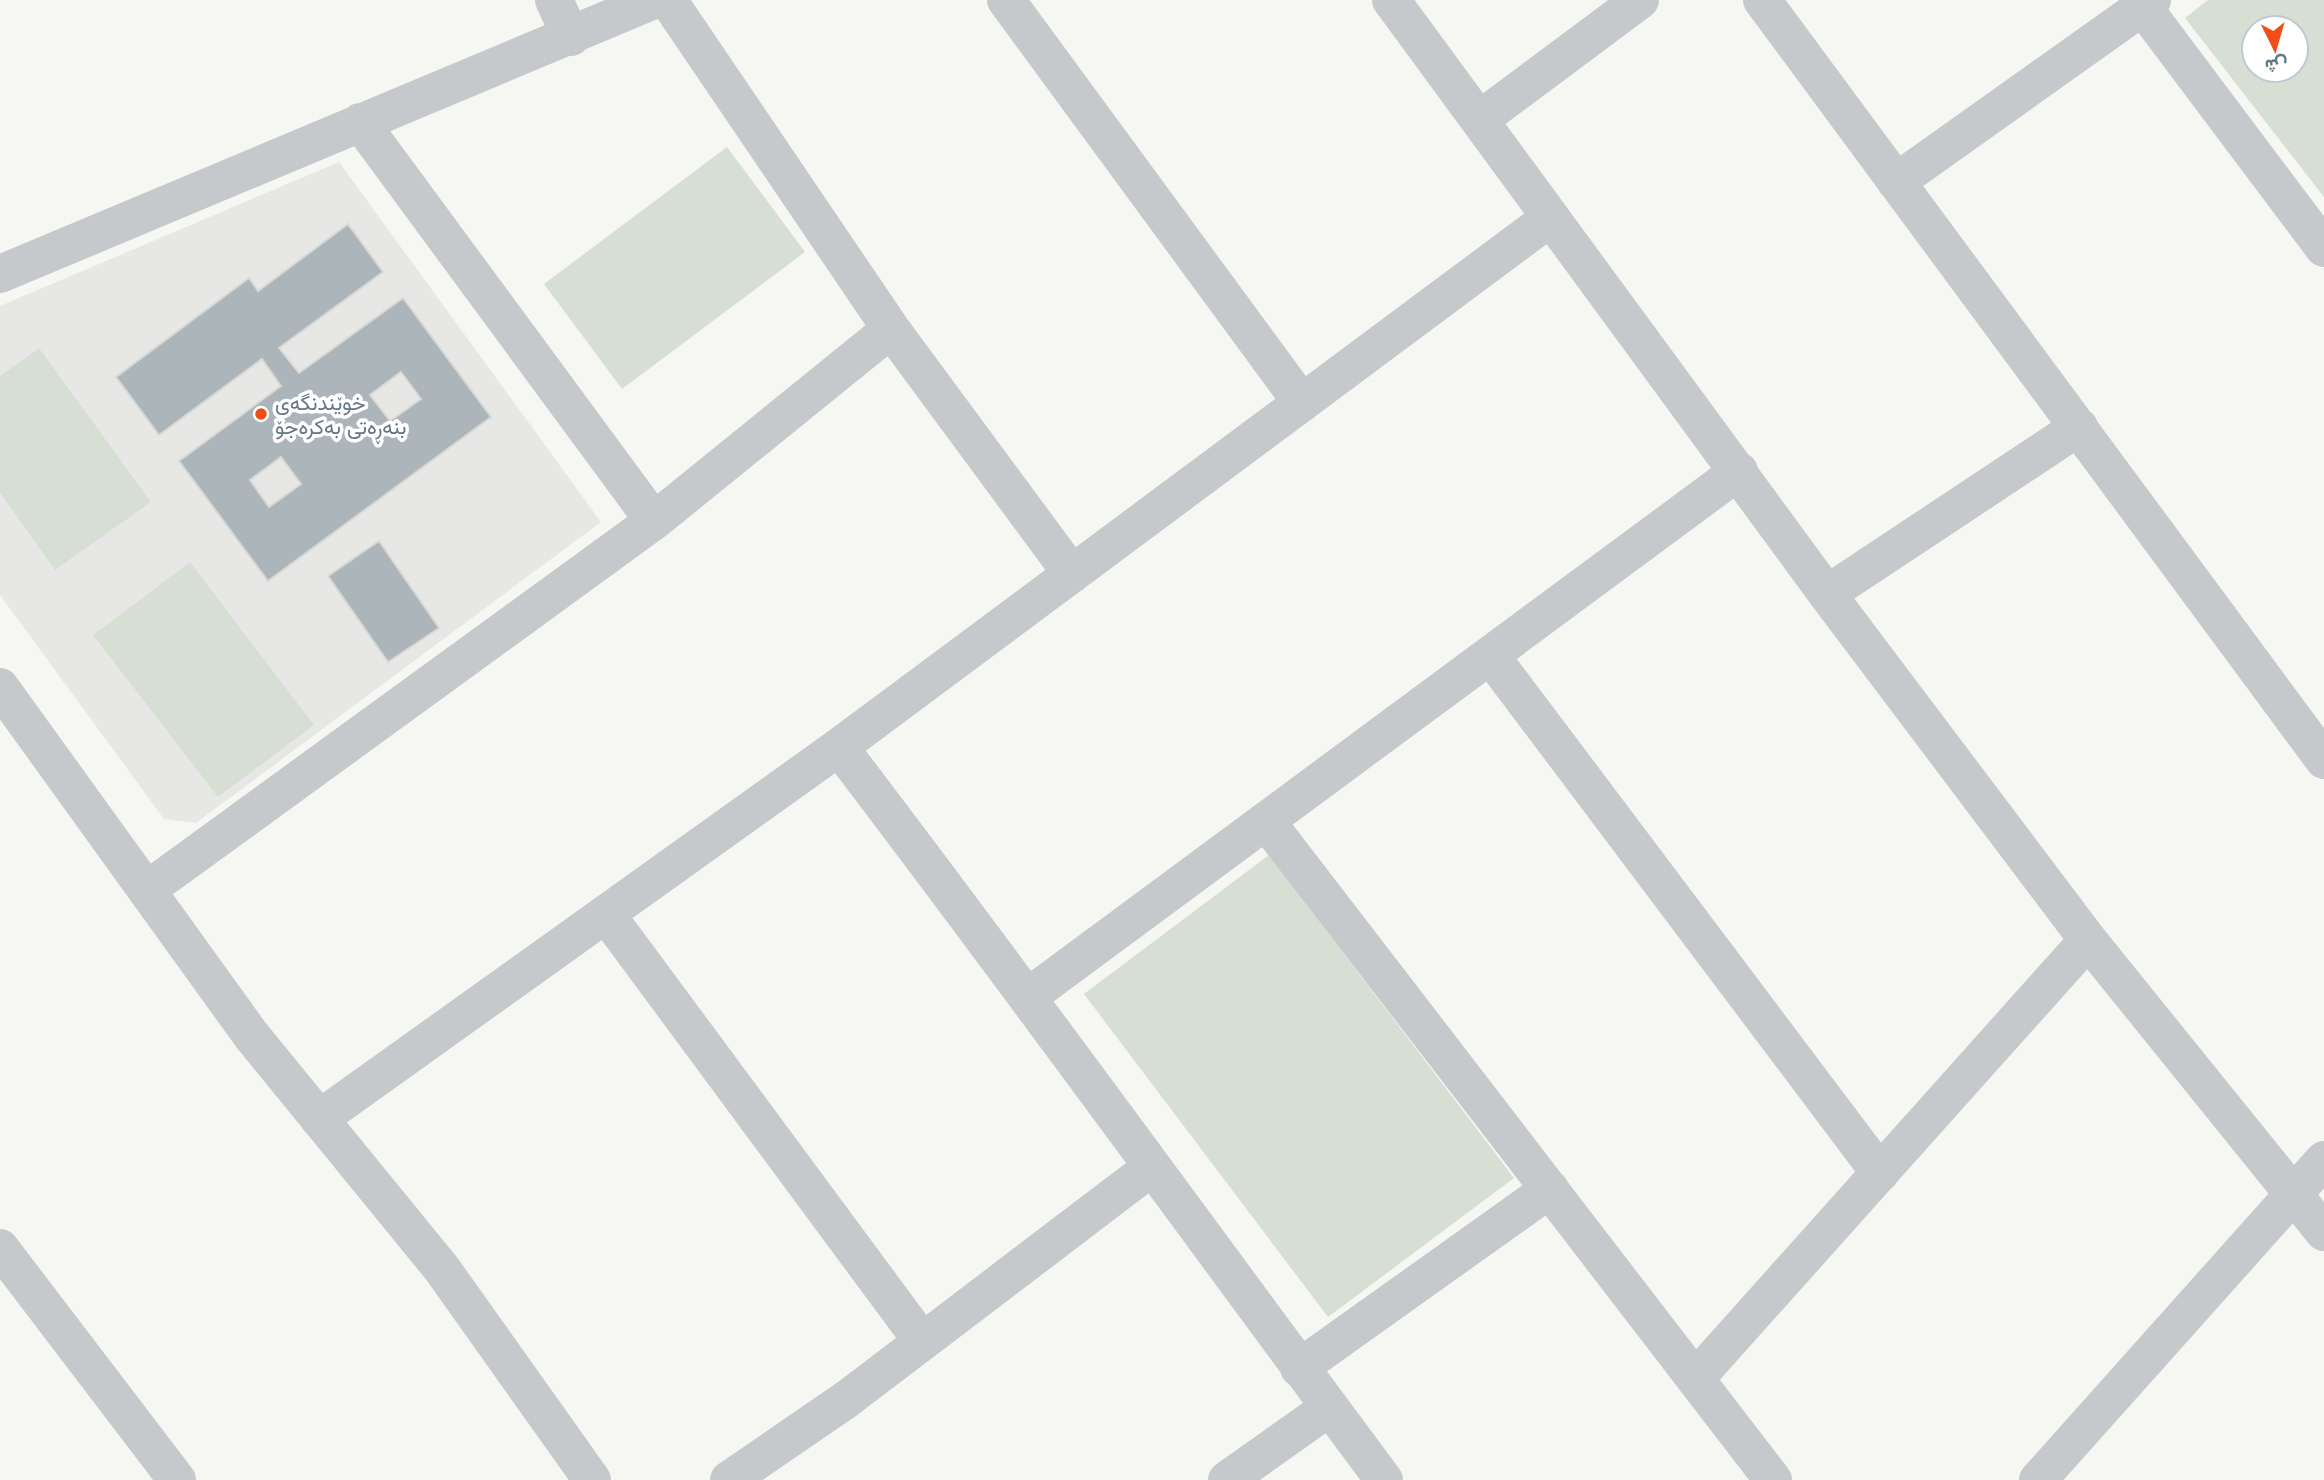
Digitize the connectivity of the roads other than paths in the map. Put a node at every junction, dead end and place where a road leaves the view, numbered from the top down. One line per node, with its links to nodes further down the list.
1 (554, 0): 9 (street)
2 (654, 0): 9 (street)
3 (668, 0): 16 (street)
4 (1006, 0): 17 (street)
5 (1391, 0): 10 (street)
6 (1640, 0): 10 (street)
7 (1762, 0): 12 (street)
8 (2147, 3): 12 (street); 14 (street)
9 (570, 37): 11 (street)
10 (1479, 120): 13 (street)
11 (360, 122): 15 (street); 20 (street)
12 (1896, 182): 18 (street)
13 (1550, 218): 17 (street); 19 (street)
14 (2322, 242)
15 (0, 274)
16 (891, 329): 20 (street); 21 (street)
17 (1302, 403): 21 (street)
18 (2079, 428): 22 (street); 26 (street)
19 (1739, 471): 22 (street); 23 (street)
20 (654, 521): 28 (street)
21 (1072, 574): 25 (street)
22 (1827, 594): 30 (street)
23 (1490, 655): 27 (street); 35 (street)
24 (0, 687): 28 (street)
25 (839, 747): 29 (street); 31 (street)
26 (2324, 760)
27 (1266, 821): 31 (street); 36 (street)
28 (148, 889): 32 (street)
29 (606, 914): 32 (street); 40 (street)
30 (2088, 940): 35 (street); 37 (street)
31 (1029, 996): 34 (street)
32 (319, 1119): 45 (street)
33 (2324, 1160): 37 (street)
34 (1152, 1167): 40 (street); 41 (street)
35 (1880, 1172): 42 (street)
36 (1550, 1189): 41 (street); 42 (street)
37 (2294, 1193): 38 (street); 50 (street)
38 (2324, 1232)
39 (0, 1248): 44 (street)
40 (922, 1341): 46 (street)
41 (1299, 1368): 43 (street)
42 (1695, 1379): 49 (street)
43 (1330, 1407): 47 (street); 48 (street)
44 (177, 1480)
45 (592, 1480)
46 (729, 1480)
47 (1227, 1480)
48 (1384, 1480)
49 (1773, 1480)
50 (2038, 1480)

